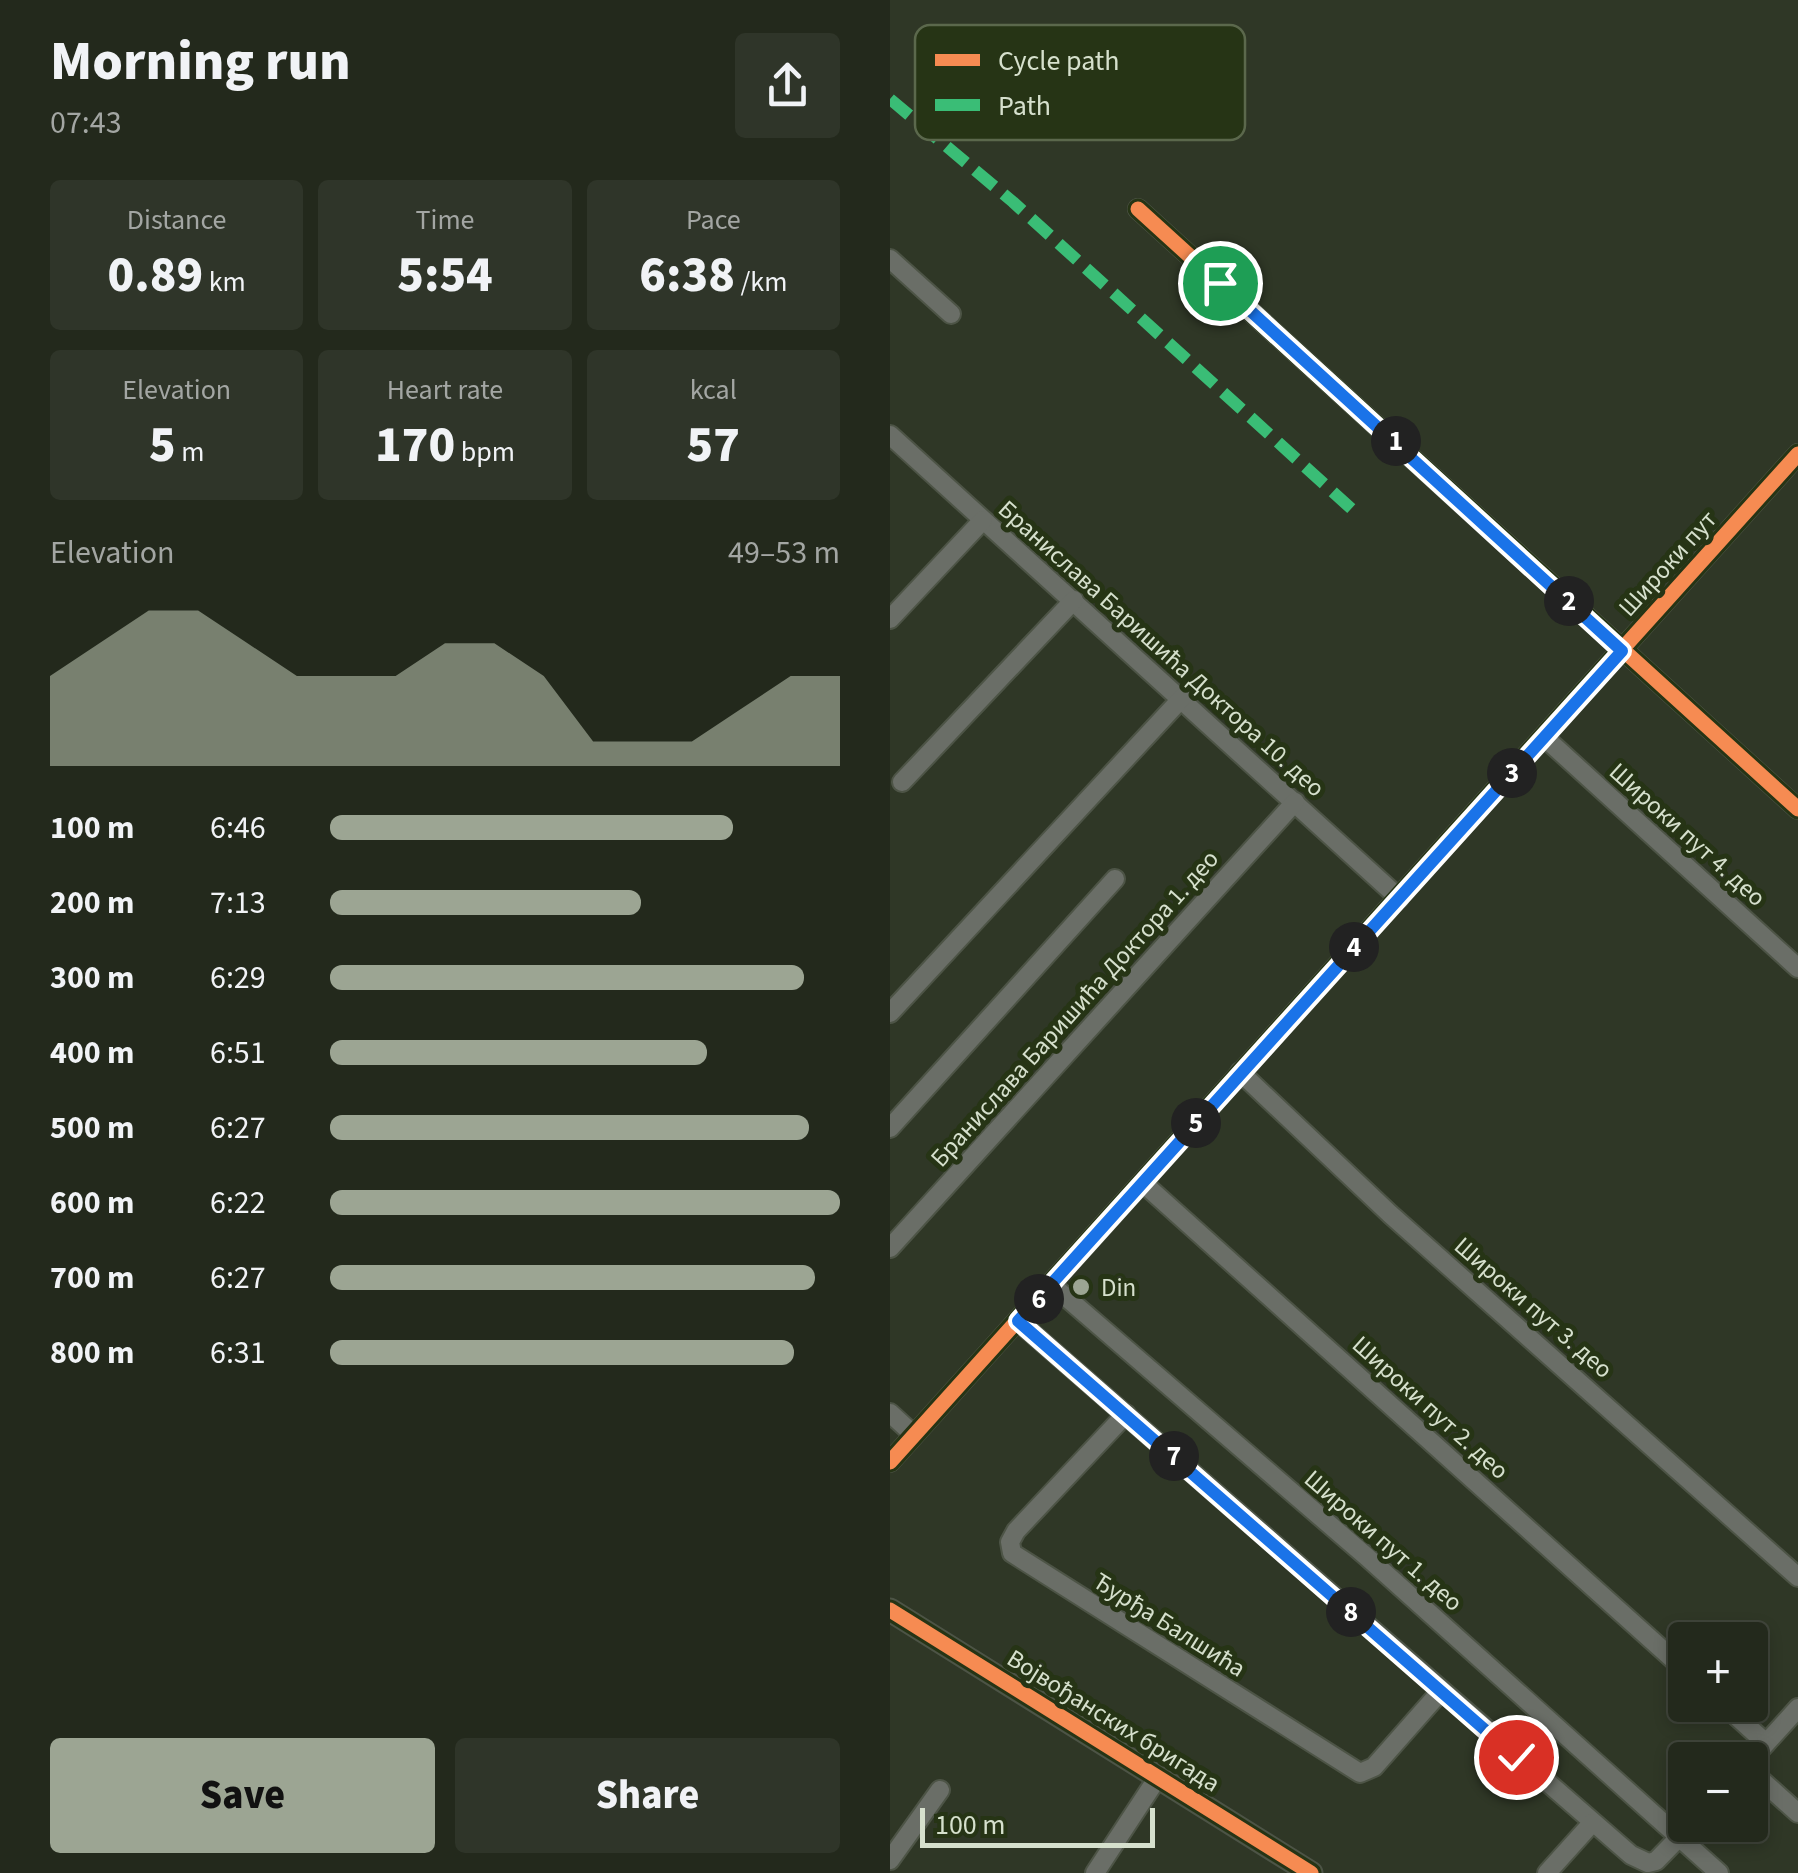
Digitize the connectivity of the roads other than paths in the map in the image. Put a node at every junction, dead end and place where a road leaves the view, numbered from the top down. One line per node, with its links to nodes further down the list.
1 (1138, 209): 9 (street)
2 (890, 258): 3 (street)
3 (951, 314)
4 (890, 434): 6 (street, Бранислава Баришића Доктора 10. део)
5 (1798, 454): 9 (street, Широки пут)
6 (983, 520): 7 (street, Бранислава Баришића Доктора 10. део); 8 (street)
7 (1074, 600): 10 (street, Бранислава Баришића Доктора 10. део); 12 (street)
8 (890, 619)
9 (1622, 651): 11 (street, Широки пут); 14 (street)
10 (1182, 698): 13 (street, Бранислава Баришића Доктора 10. део); 18 (street)
11 (1544, 737): 16 (street, Широки пут); 17 (street, Широки пут 4. део)
12 (902, 782)
13 (1295, 802): 16 (street, Бранислава Баришића Доктора 10. део); 22 (street, Бранислава Баришића Доктора 1. део)
14 (1798, 809)
15 (1115, 879): 20 (street)
16 (1399, 898): 19 (street, Широки пут)
17 (1798, 968)
18 (890, 1013)
19 (1240, 1072): 21 (street, Широки пут); 29 (street, Широки пут 3. део)
20 (890, 1128)
21 (1143, 1183): 23 (street, Широки пут); 31 (street, Широки пут 2. део)
22 (890, 1248)
23 (1052, 1285): 24 (street, Широки пут); 41 (street, Широки пут 1. део)
24 (1018, 1321): 26 (street); 27 (street, Широки пут)
25 (890, 1413): 27 (street)
26 (1126, 1414): 32 (street); 32 (street, Ђурђа Балшића)
27 (914, 1435): 28 (street, Широки пут)
28 (890, 1462)
29 (1798, 1576)
30 (890, 1610): 37 (street, Војвођанских бригада)
31 (1668, 1655)
32 (1440, 1691): 42 (street)
33 (1798, 1709): 36 (street)
34 (1743, 1722): 35 (street)
35 (1765, 1742)
36 (1767, 1742)
37 (1158, 1777): 46 (street); 47 (street, Војвођанских бригада)
38 (1768, 1786): 40 (street)
39 (940, 1790): 45 (street)
40 (1798, 1813)
41 (1668, 1816)
42 (1592, 1823): 43 (street); 48 (street)
43 (1672, 1842)
44 (1694, 1842): 49 (street, Широки пут 1. део)
45 (890, 1860)
46 (1095, 1873)
47 (1311, 1873)
48 (1547, 1873)
49 (1718, 1873)

